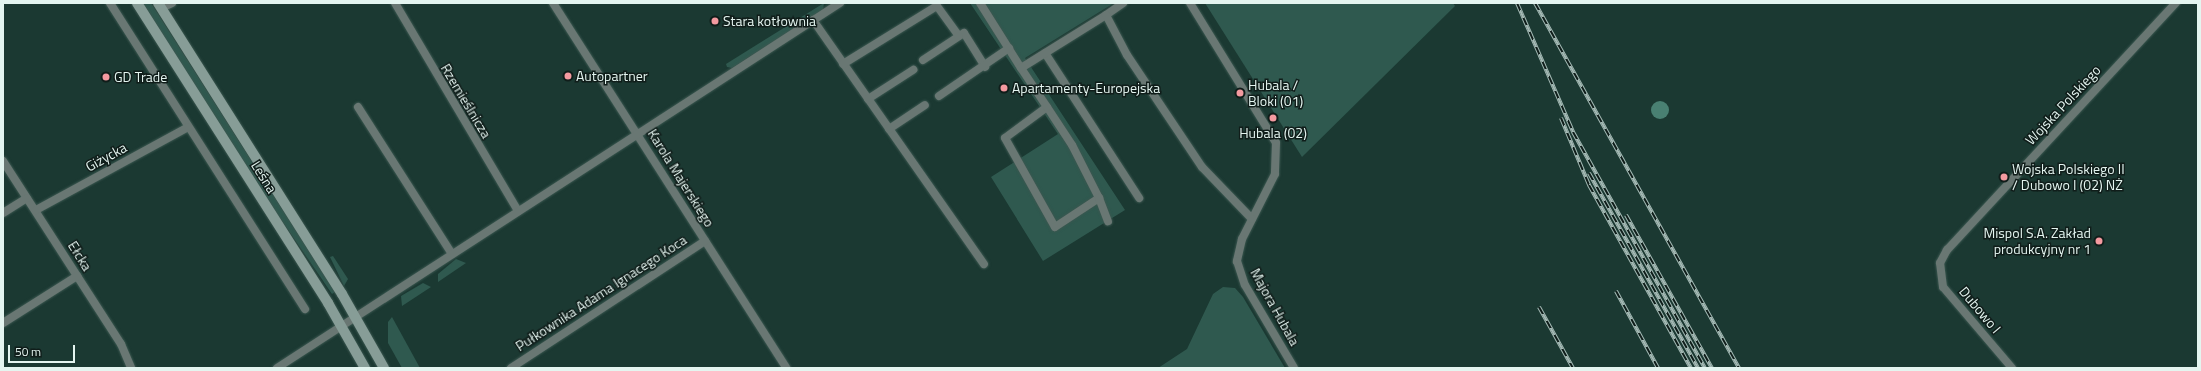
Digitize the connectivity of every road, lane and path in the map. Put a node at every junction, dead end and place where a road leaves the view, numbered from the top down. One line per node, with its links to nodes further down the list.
1 (110, 3): 27 (street)
2 (137, 3): 47 (main road, Leśna)
3 (172, 3): 11 (street)
4 (395, 3): 35 (street, Rzemieślnicza)
5 (553, 3): 29 (street, Karola Majerskiego)
6 (840, 3): 13 (street)
7 (980, 3): 15 (street)
8 (1123, 3): 12 (street)
9 (1190, 3): 37 (street, Majora Hubala)
10 (2176, 3): 41 (street, Wojska Polskiego)
11 (159, 5): 45 (main road, Leśna)
12 (1106, 16): 16 (street); 37 (street)
13 (812, 20): 18 (street); 29 (street)
14 (958, 36): 17 (street); 18 (street); 19 (street)
15 (1009, 48): 19 (street); 20 (street)
16 (1045, 53): 20 (street); 33 (street)
17 (923, 60)
18 (843, 64): 23 (street)
19 (985, 67): 22 (street)
20 (1021, 68): 26 (street)
21 (913, 70): 23 (street)
22 (939, 96)
23 (868, 99): 28 (street)
24 (924, 105): 28 (street)
25 (358, 106): 40 (street)
26 (1047, 107): 32 (street); 32 (street)
27 (188, 127): 34 (street, Giżycka); 44 (street)
28 (889, 129): 42 (street)
29 (638, 134): 35 (street); 39 (street, Karola Majerskiego)
30 (3, 160): 31 (street, Ełcka)
31 (27, 198): 34 (street, Ełcka); 36 (street)
32 (1100, 198): 38 (street)
33 (1139, 198)
34 (36, 210): 43 (street, Ełcka)
35 (518, 211): 40 (street)
36 (3, 214)
37 (1252, 219): 54 (street, Majora Hubala)
38 (1108, 221)
39 (706, 241): 52 (street, Pułkownika Adama Ignacego Koca); 53 (street, Karola Majerskiego)
40 (452, 254): 45 (street)
41 (1940, 263): 55 (street, Dubowo I)
42 (984, 264)
43 (77, 276): 46 (street); 48 (street, Ełcka)
44 (305, 309)
45 (356, 317): 47 (street); 51 (main road, Leśna)
46 (3, 323)
47 (343, 328): 49 (street); 50 (main road, Leśna)
48 (131, 368)
49 (277, 368)
50 (365, 368)
51 (384, 368)
52 (511, 368)
53 (786, 368)
54 (1294, 368)
55 (2012, 368)

